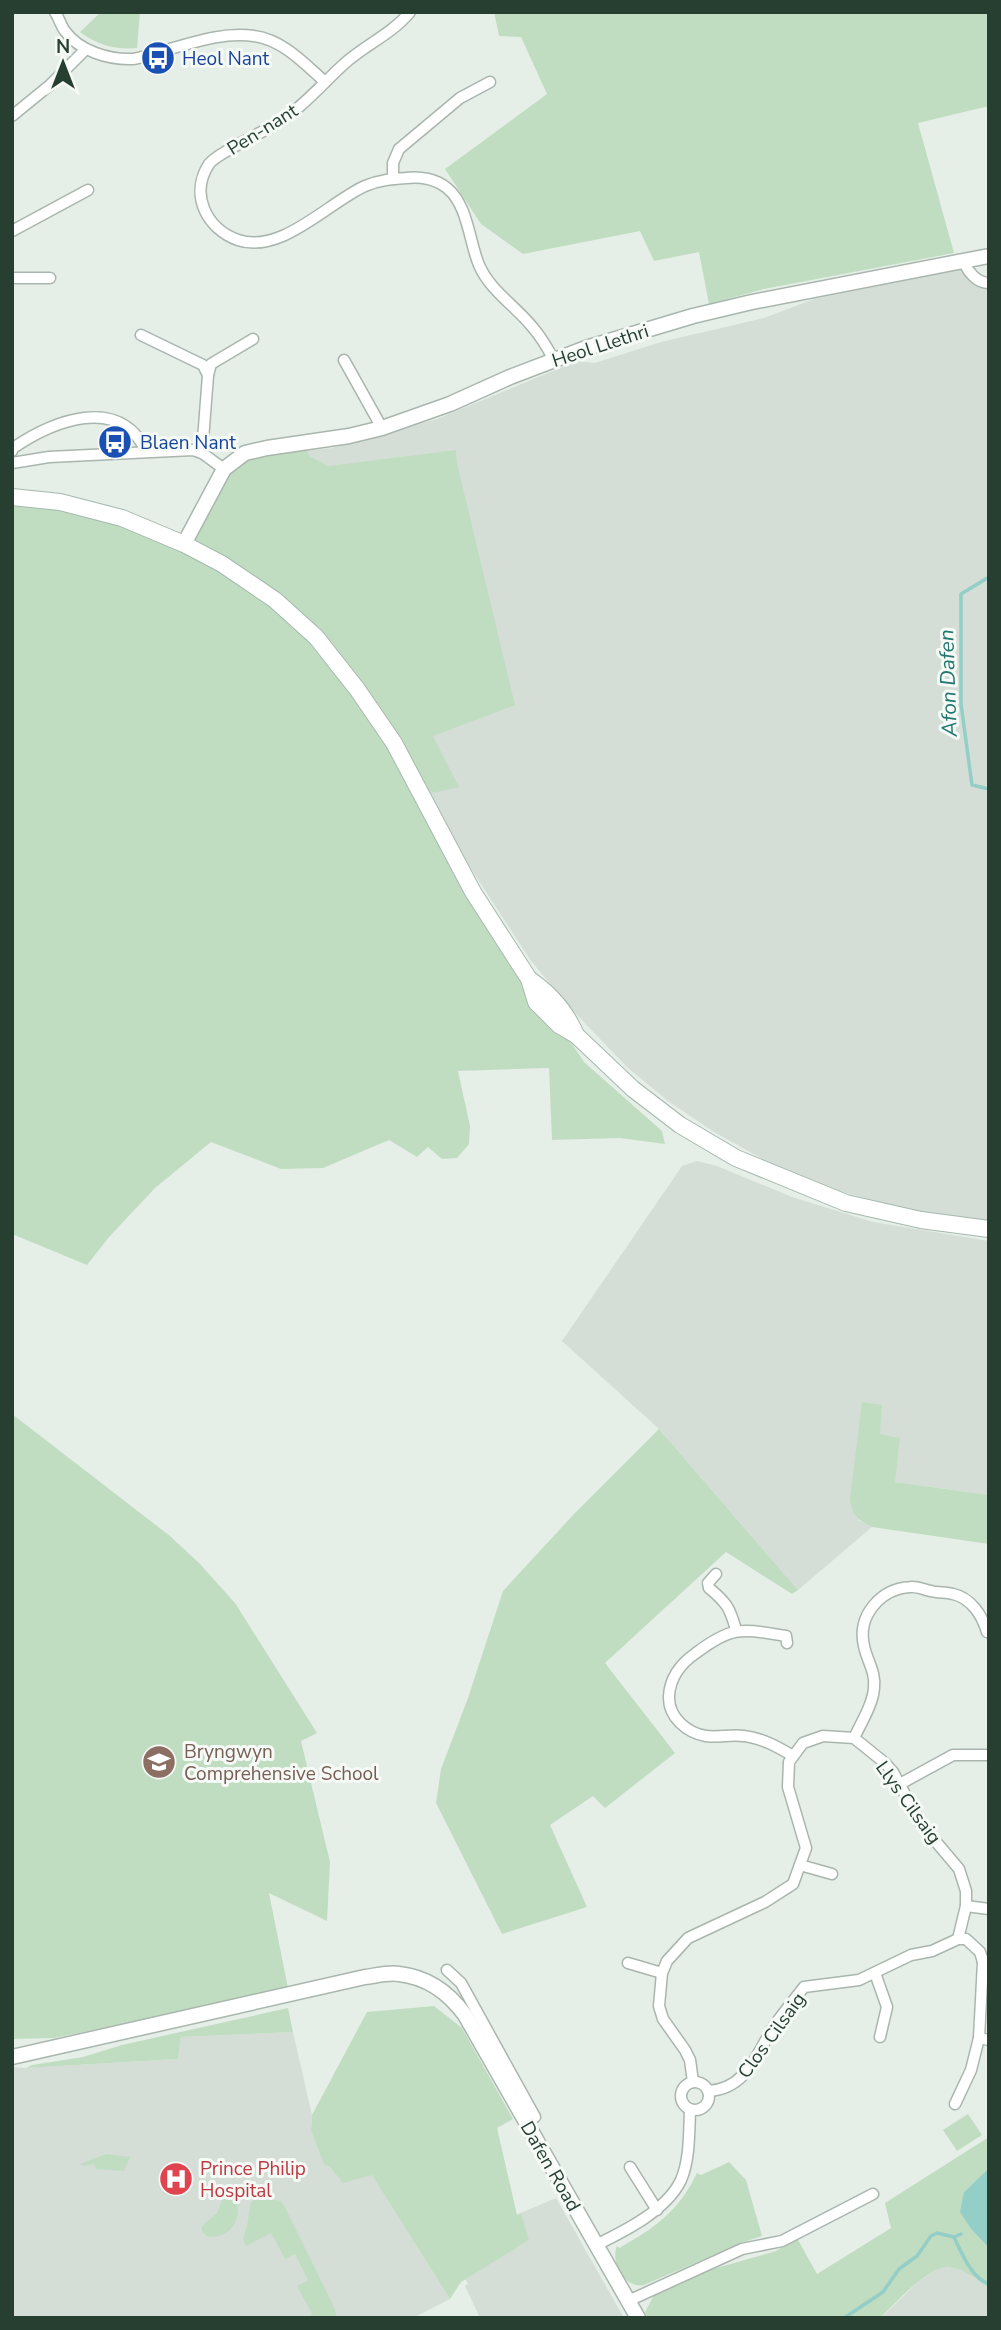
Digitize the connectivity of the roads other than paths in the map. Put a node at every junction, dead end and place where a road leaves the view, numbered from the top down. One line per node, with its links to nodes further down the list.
1 (55, 12): 3 (street)
2 (410, 12): 4 (street, Pen-nant)
3 (85, 50): 4 (street); 6 (street)
4 (325, 82): 7 (street, Pen-nant)
5 (490, 82): 7 (street)
6 (12, 116)
7 (393, 179): 18 (street, Pen-nant)
8 (88, 190): 9 (street)
9 (12, 232)
10 (989, 256): 11 (street, Heol Llethri)
11 (964, 262): 14 (street); 18 (street, Heol Llethri)
12 (12, 278): 13 (street)
13 (50, 278)
14 (989, 283)
15 (141, 335): 19 (street)
16 (253, 338): 19 (street)
17 (344, 360): 20 (street)
18 (554, 360): 20 (street, Heol Llethri)
19 (208, 375): 23 (street)
20 (382, 428): 25 (street, Heol Llethri)
21 (12, 451): 22 (street)
22 (146, 451): 23 (street); 24 (street)
23 (202, 453): 25 (street)
24 (12, 463)
25 (225, 469): 27 (street, Heol Llethri)
26 (12, 497): 27 (main road)
27 (184, 544): 28 (main road)
28 (989, 1229)
29 (716, 1574): 30 (street)
30 (736, 1630): 32 (street); 35 (street)
31 (987, 1632): 33 (street)
32 (788, 1643)
33 (854, 1738): 35 (street); 36 (street, Llys Cilsaig)
34 (989, 1755): 36 (street)
35 (793, 1756): 37 (street)
36 (900, 1784): 39 (street, Llys Cilsaig)
37 (800, 1865): 38 (street); 45 (street)
38 (832, 1874)
39 (966, 1906): 40 (street); 41 (street, Llys Cilsaig)
40 (989, 1909)
41 (958, 1939): 42 (street); 46 (street, Clos Cilsaig)
42 (986, 1961): 48 (street)
43 (628, 1963): 45 (street)
44 (447, 1970): 54 (street)
45 (662, 1973): 50 (street)
46 (875, 1973): 47 (street); 51 (street, Clos Cilsaig)
47 (880, 2038)
48 (984, 2039): 52 (street)
49 (12, 2057): 54 (street, Dafen Road)
50 (693, 2082): 51 (street); 53 (street)
51 (708, 2091): 53 (street)
52 (955, 2104)
53 (690, 2110): 57 (street)
54 (526, 2122): 58 (street, Dafen Road)
55 (630, 2167): 57 (street)
56 (873, 2194): 59 (street)
57 (657, 2210): 58 (street)
58 (596, 2245): 59 (street, Dafen Road)
59 (628, 2301): 60 (street, Dafen Road)
60 (638, 2318)

